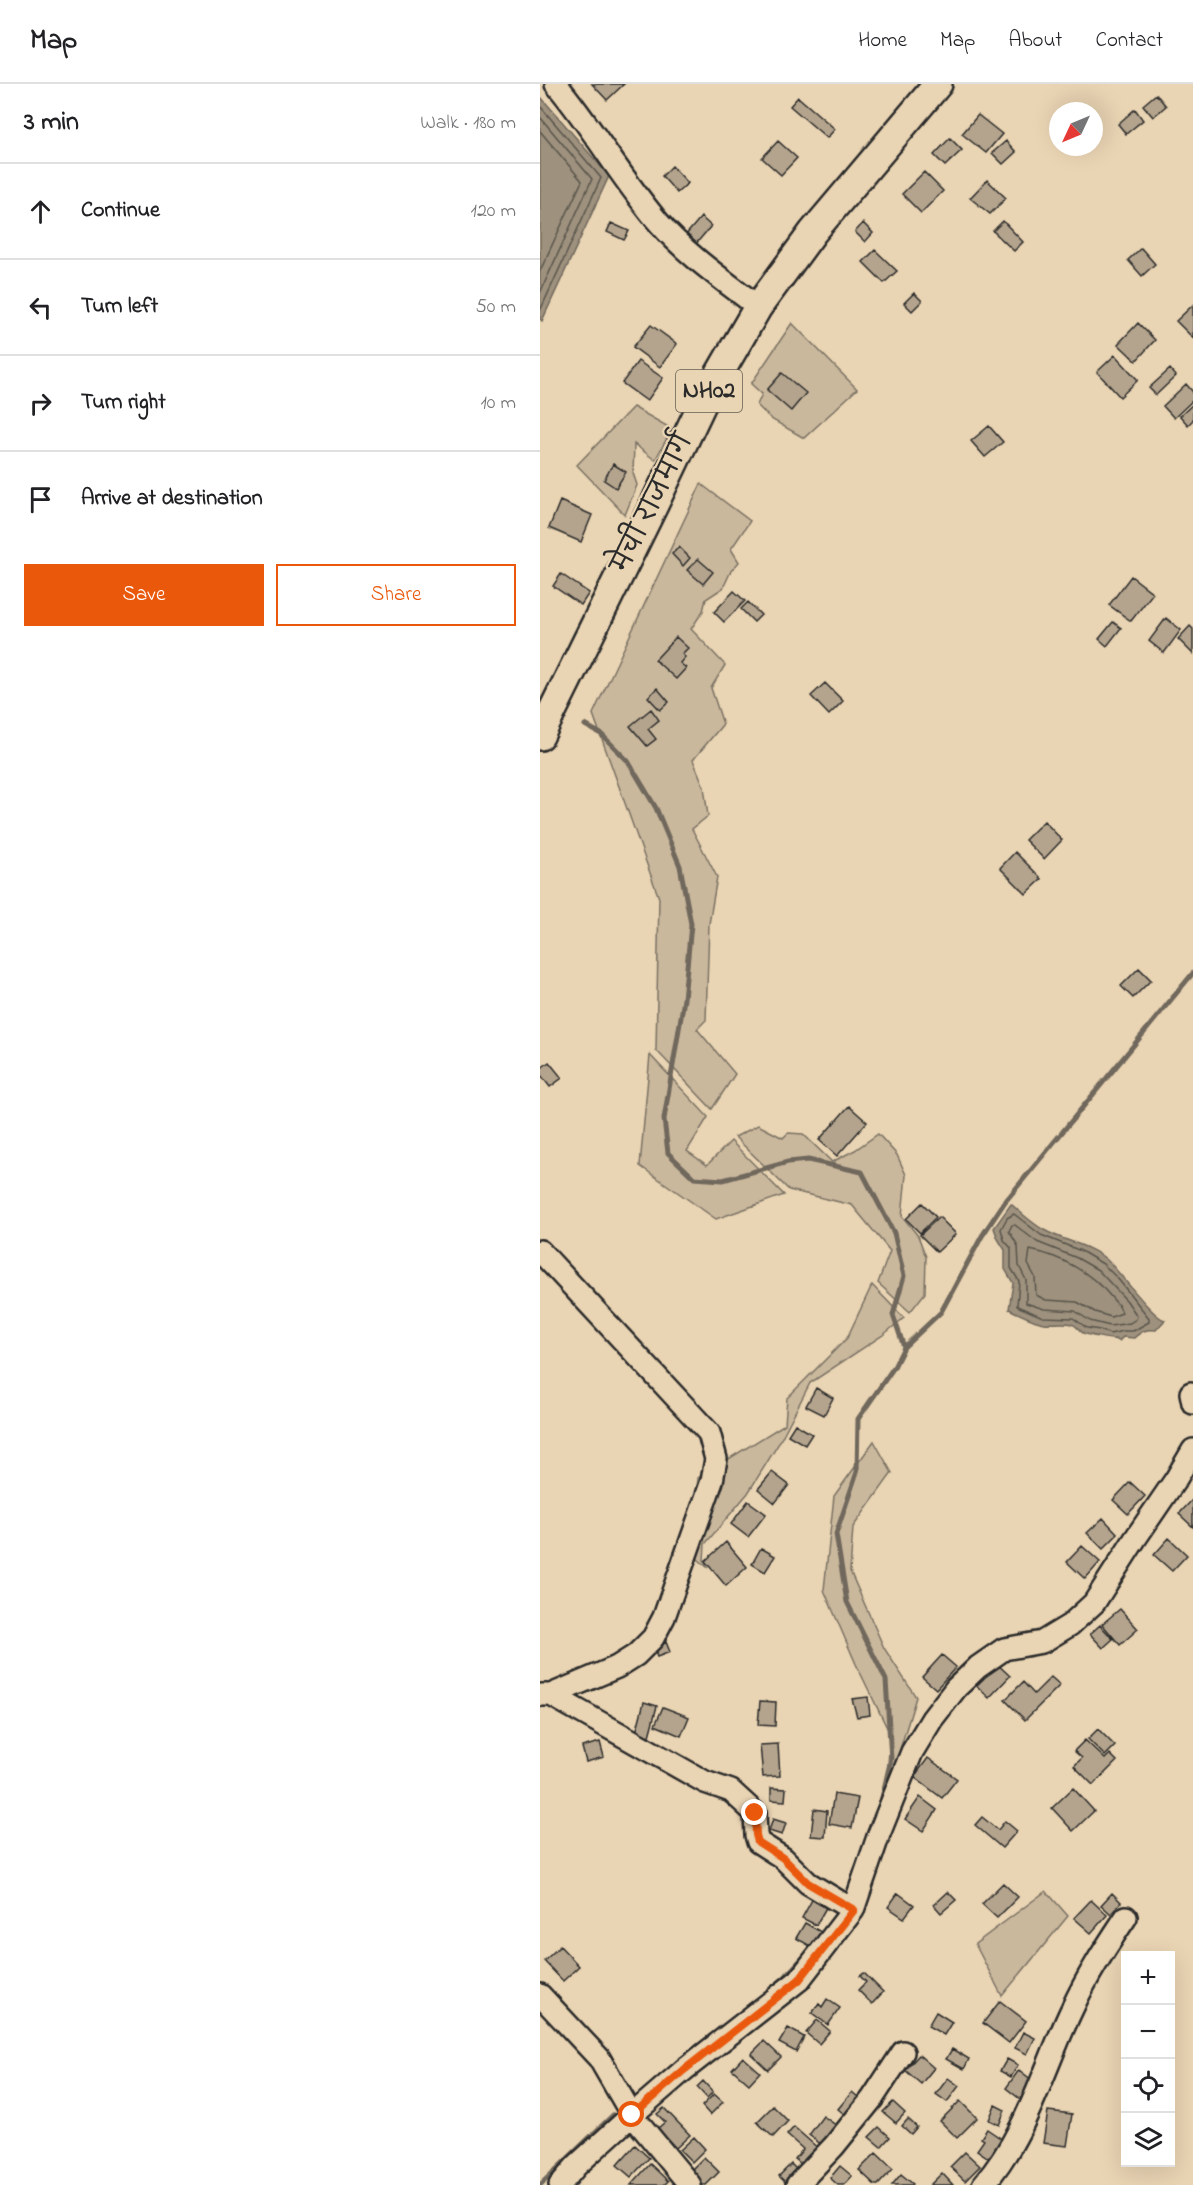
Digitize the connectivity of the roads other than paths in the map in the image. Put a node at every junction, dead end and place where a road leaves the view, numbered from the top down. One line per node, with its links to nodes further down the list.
1 (555, 84): 3 (street)
2 (938, 84): 3 (main road, मेची राजमार्ग / NH02)
3 (758, 307): 4 (main road, मेची राजमार्ग / NH02)
4 (540, 736)
5 (540, 1251): 7 (street)
6 (1193, 1450): 8 (street)
7 (545, 1695): 8 (street)
8 (854, 1910): 12 (street)
9 (1126, 1917): 16 (street)
10 (540, 1995): 12 (street)
11 (903, 2052): 15 (street)
12 (632, 2115): 13 (street); 14 (street)
13 (560, 2185)
14 (690, 2185)
15 (797, 2185)
16 (983, 2185)

